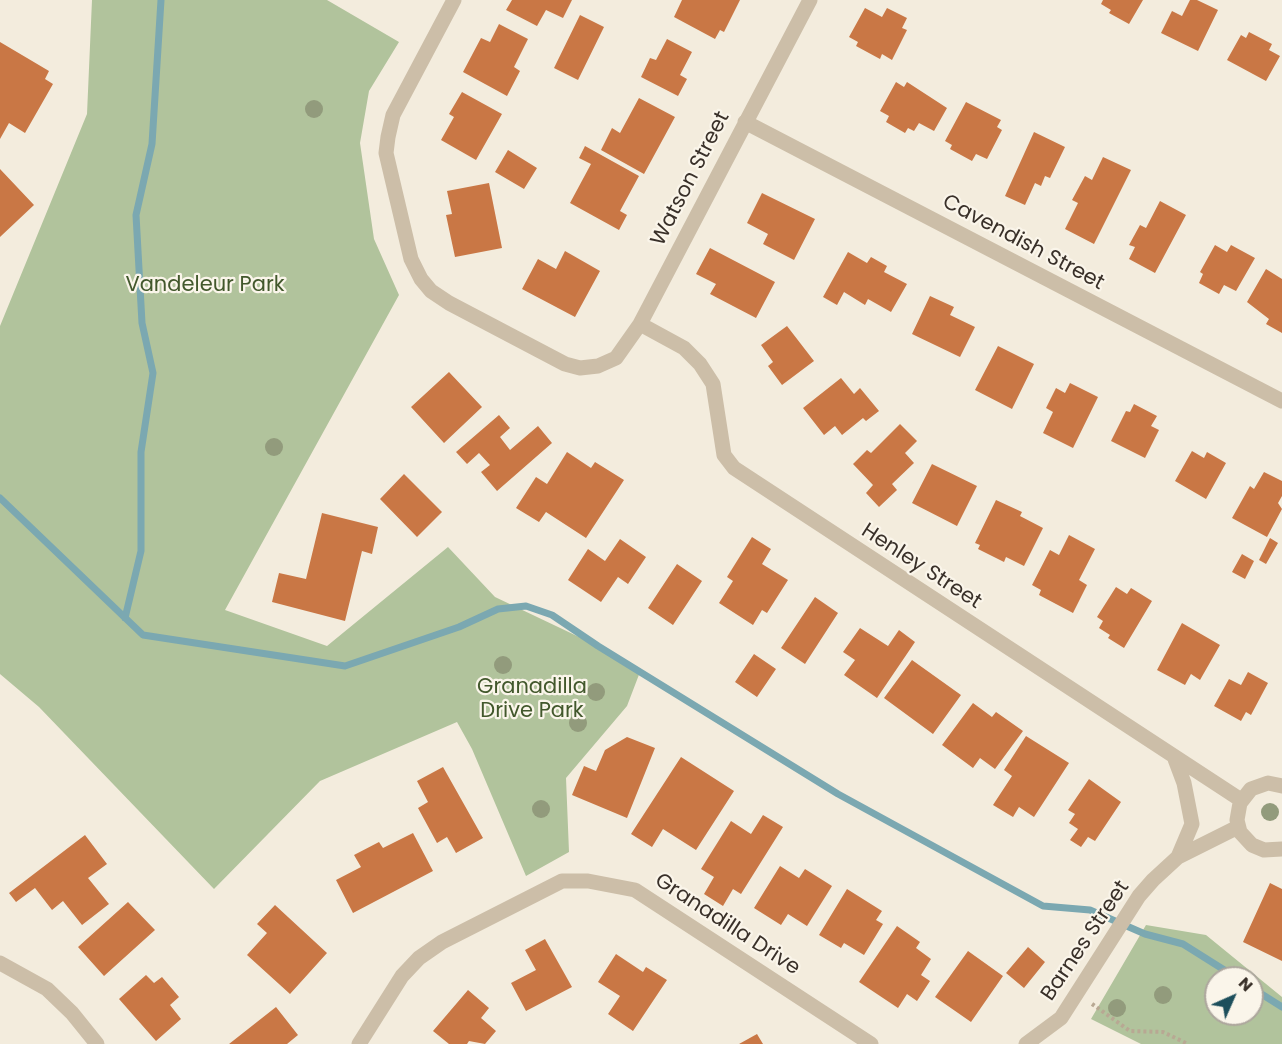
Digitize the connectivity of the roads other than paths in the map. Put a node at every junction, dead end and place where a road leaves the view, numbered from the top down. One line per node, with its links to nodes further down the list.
1 (454, 0): 4 (street, Watson Street)
2 (810, 0): 3 (street, Watson Street)
3 (745, 122): 4 (street, Watson Street); 5 (street, Cavendish Street)
4 (640, 324): 6 (street, Henley Street)
5 (1282, 401)
6 (1175, 759): 8 (street, Henley Street); 11 (street, Barnes Street)
7 (1282, 786): 8 (street)
8 (1241, 800): 9 (street)
9 (1238, 827): 10 (street); 11 (street, Barnes Street)
10 (1282, 849)
11 (1178, 857): 16 (street, Barnes Street)
12 (0, 963): 13 (street)
13 (97, 1044)
14 (359, 1044): 15 (street, Granadilla Drive)
15 (871, 1044)
16 (1026, 1044)

